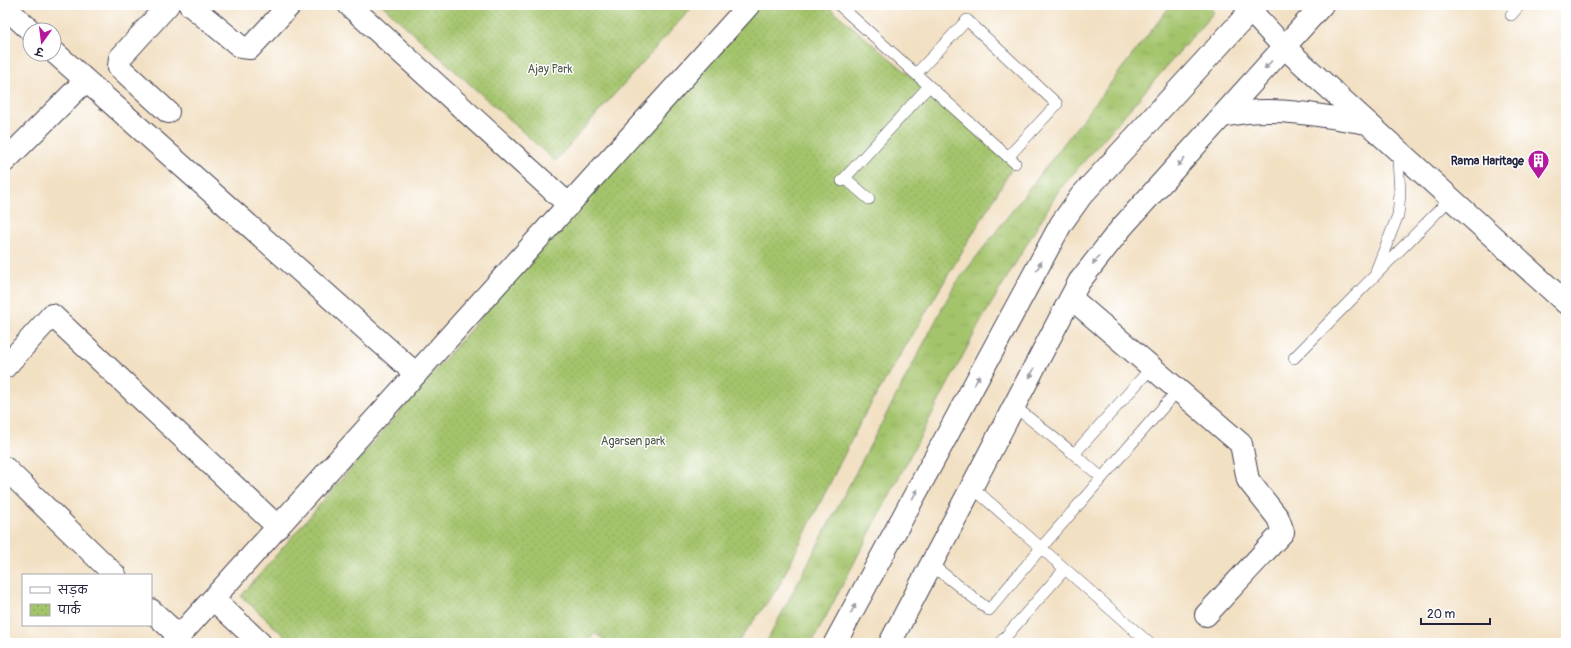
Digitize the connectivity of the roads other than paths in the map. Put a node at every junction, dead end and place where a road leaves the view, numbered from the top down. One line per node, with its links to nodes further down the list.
1 (168, 5): 18 (street)
2 (190, 5): 3 (street)
3 (290, 5)
4 (349, 5): 25 (street)
5 (749, 5): 25 (street)
6 (839, 5): 15 (lane)
7 (1322, 5): 13 (street)
8 (1520, 5): 11 (lane)
9 (5, 7): 12 (street)
10 (1251, 7): 13 (street); 49 (street, one-way to 10)
11 (1512, 15)
12 (22, 23)
13 (1284, 47): 19 (street, one-way to 19); 20 (street)
14 (62, 59): 16 (street)
15 (916, 74): 17 (lane); 17 (lane)
16 (85, 81): 22 (street); 32 (street)
17 (929, 86): 23 (lane)
18 (168, 112)
19 (1223, 116): 20 (street); 27 (street, one-way to 27)
20 (1368, 123): 21 (street)
21 (1393, 145): 24 (street); 26 (lane)
22 (5, 161)
23 (869, 198)
24 (1450, 198): 26 (lane); 28 (street)
25 (568, 205): 32 (street)
26 (1374, 275): 29 (lane)
27 (1071, 298): 30 (street); 34 (street, one-way to 34)
28 (1566, 303)
29 (1294, 358)
30 (1152, 367): 33 (street); 35 (lane)
31 (5, 368): 39 (street)
32 (416, 374): 39 (street)
33 (1178, 390): 37 (lane); 46 (street)
34 (1014, 406): 35 (lane); 38 (street)
35 (1074, 454): 37 (lane)
36 (5, 468): 43 (street)
37 (1102, 478): 40 (lane)
38 (972, 487): 40 (lane); 41 (street)
39 (278, 526): 44 (street)
40 (1041, 548): 41 (lane); 42 (lane)
41 (931, 564): 50 (street)
42 (1066, 569): 51 (lane); 52 (lane)
43 (114, 574)
44 (213, 599): 47 (street); 48 (street)
45 (152, 611): 47 (street)
46 (1206, 615)
47 (176, 640)
48 (260, 643)
49 (835, 643)
50 (890, 643)
51 (1000, 643)
52 (1149, 643)

